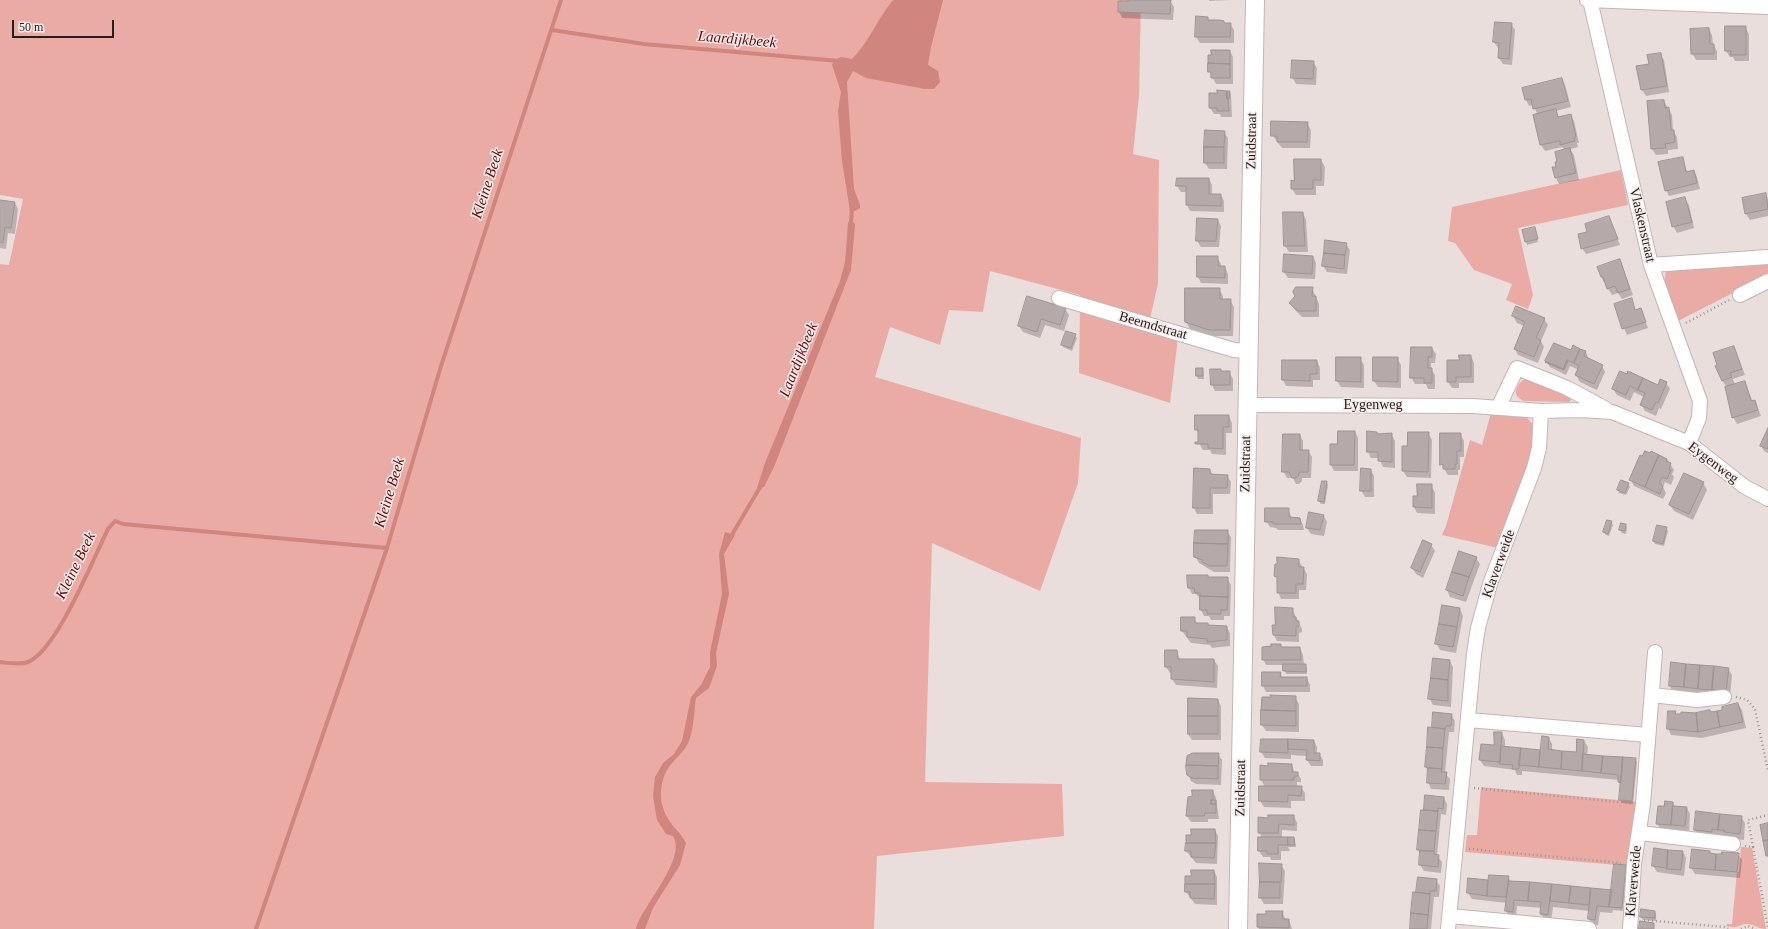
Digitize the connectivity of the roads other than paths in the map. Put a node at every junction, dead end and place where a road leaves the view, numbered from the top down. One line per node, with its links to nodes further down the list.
1 (1255, 0): 10 (main road, Zuidstraat)
2 (1587, 0): 3 (street)
3 (1590, 0): 4 (street); 6 (street, Vlaskenstraat)
4 (1768, 6)
5 (1768, 257): 6 (street)
6 (1650, 265): 15 (street, Vlaskenstraat)
7 (1768, 281): 8 (street)
8 (1740, 294)
9 (1059, 298): 10 (street, Beemdstraat)
10 (1248, 351): 11 (main road, Zuidstraat)
11 (1247, 404): 12 (street, Eygenweg); 26 (main road, Zuidstraat)
12 (1498, 408): 13 (street, Eygenweg); 14 (street, Eygenweg)
13 (1541, 411): 14 (street, Eygenweg); 20 (street, Klaverweide)
14 (1612, 412): 15 (street, Eygenweg)
15 (1689, 443): 16 (street, Eygenweg)
16 (1768, 500)
17 (1655, 652): 18 (street, Klaverweide)
18 (1652, 695): 19 (street); 21 (street, Klaverweide)
19 (1724, 697)
20 (1468, 720): 21 (street); 24 (street, Klaverweide)
21 (1648, 735): 22 (street, Klaverweide)
22 (1640, 833): 23 (street, Klaverweide); 25 (street, Klaverweide)
23 (1733, 844)
24 (1449, 922): 27 (street, Klaverweide)
25 (1631, 924)
26 (1238, 929)
27 (1589, 929)

